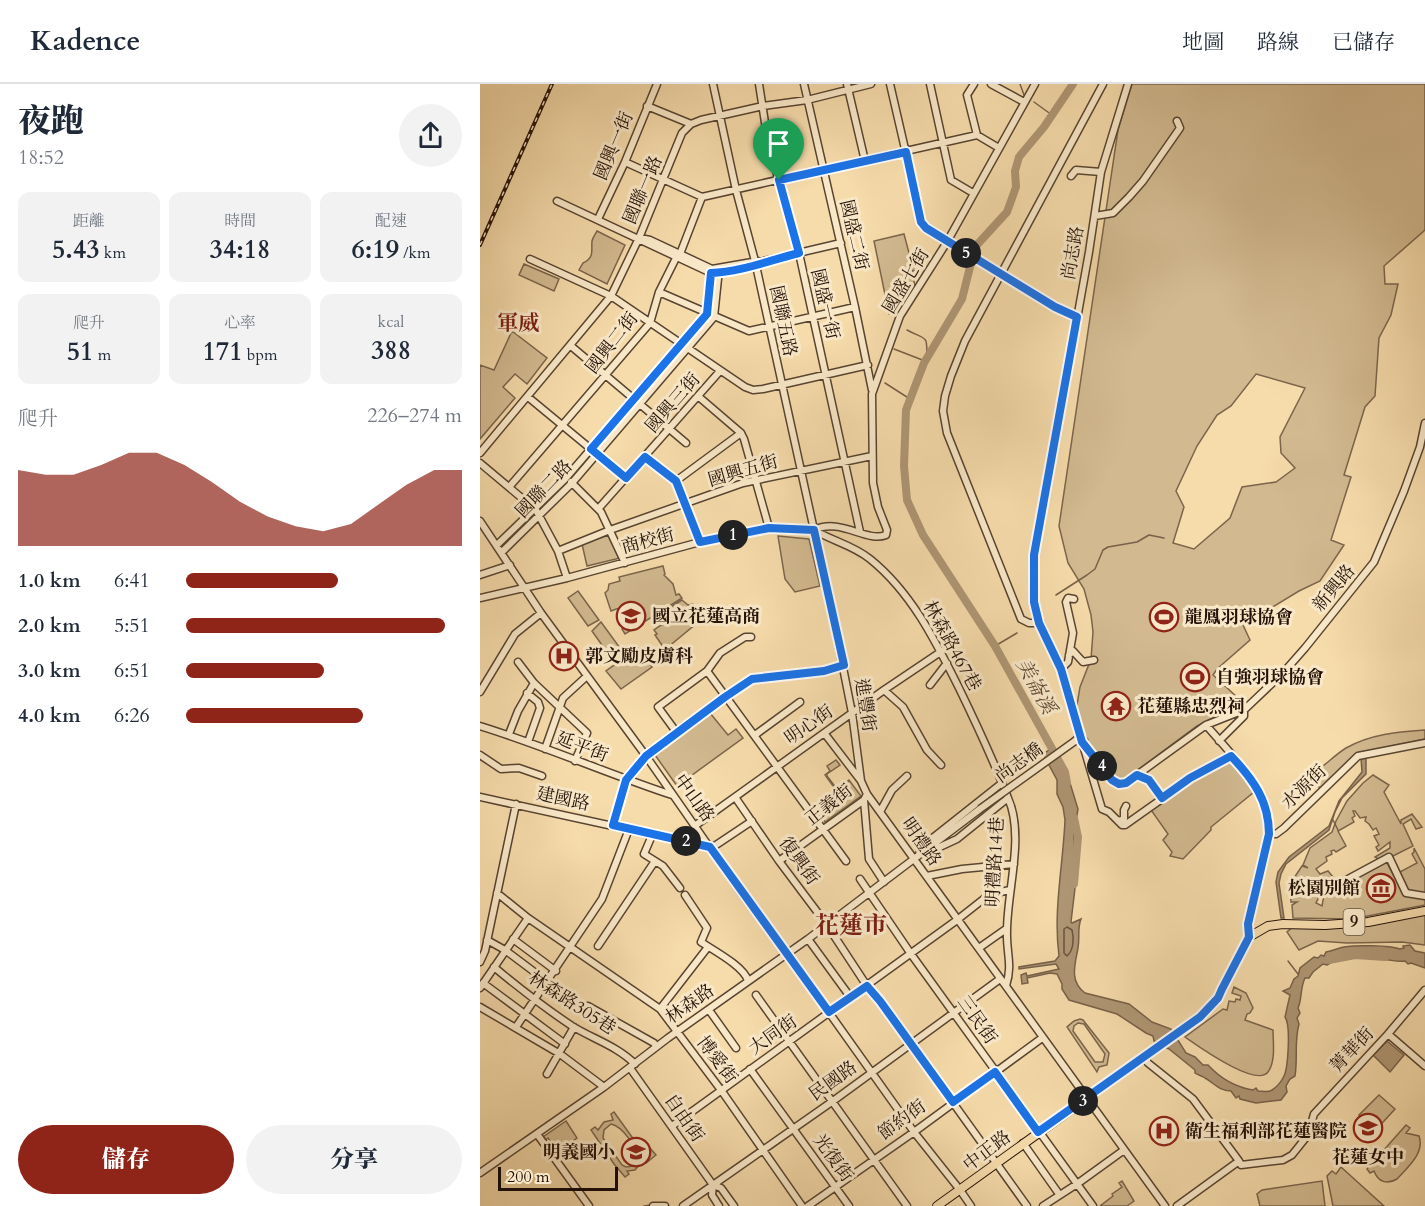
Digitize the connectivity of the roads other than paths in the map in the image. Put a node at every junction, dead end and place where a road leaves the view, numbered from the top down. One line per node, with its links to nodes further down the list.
1 (657, 84): 16 (street, 國興一街)
2 (713, 84): 18 (street, 國聯五路)
3 (759, 84): 17 (street, 國盛一街)
4 (804, 84): 14 (street, 國盛二街)
5 (871, 84): 13 (street)
6 (890, 84): 24 (street)
7 (930, 84): 22 (street)
8 (974, 84): 21 (street)
9 (992, 84): 15 (street)
10 (1035, 84): 15 (street, 國盛七街)
11 (1103, 84): 105 (street)
12 (1128, 84): 28 (street, 尚志路)
13 (848, 86): 14 (street); 25 (street)
14 (807, 100): 17 (street); 27 (street, 國盛二街)
15 (1024, 102): 23 (street, 國盛七街)
16 (647, 106): 20 (street); 26 (street, 國興一街)
17 (764, 106): 18 (street); 31 (street, 國盛一街)
18 (720, 117): 20 (street); 32 (street, 國聯五路)
19 (1178, 121): 36 (street)
20 (691, 124): 30 (street, 國聯一路)
21 (977, 135): 22 (street); 23 (street)
22 (943, 144): 24 (street); 33 (street)
23 (999, 148): 33 (street, 國盛七街)
24 (906, 152): 25 (street); 50 (street, bridge)
25 (865, 161): 27 (street)
26 (625, 162): 30 (street); 37 (street, 國興一街)
27 (825, 171): 31 (street); 39 (street, 國盛二街)
28 (1101, 172): 29 (street); 36 (street, 尚志路)
29 (1071, 176)
30 (663, 180): 34 (street); 38 (street, 國聯一路)
31 (779, 180): 32 (street); 40 (street, 國盛一街)
32 (736, 190): 34 (street); 43 (street, 國聯五路)
33 (973, 193): 60 (street, 國盛七街)
34 (702, 197): 41 (street, 國興二街)
35 (557, 201): 37 (street)
36 (1095, 216): 50 (street, 尚志路)
37 (598, 219): 38 (street)
38 (639, 238): 41 (street); 46 (street, 國聯一路)
39 (841, 243): 40 (street); 47 (street, 國盛二街)
40 (799, 253): 43 (street); 49 (street, 國盛一街)
41 (678, 256): 44 (street); 45 (street, 國興二街)
42 (530, 259): 46 (street)
43 (755, 263): 44 (street); 52 (street, 國聯五路)
44 (715, 271): 48 (street)
45 (659, 292): 48 (street); 51 (street, 國興二街)
46 (611, 296): 51 (street); 53 (street, 國聯一路)
47 (855, 307): 49 (street); 55 (street, 國盛二街)
48 (711, 315): 52 (street); 54 (street, 國聯二路)
49 (813, 317): 52 (street); 57 (street, 國盛一街)
50 (1077, 317): 105 (street, 尚志路)
51 (650, 323): 54 (street); 58 (street, 國興二街)
52 (769, 327): 59 (street, 國聯五路)
53 (571, 346): 58 (street); 61 (street, 國聯一路)
54 (685, 346): 56 (street); 63 (street, 國聯二路)
55 (868, 365): 57 (street); 60 (street, 國盛二街)
56 (720, 371): 59 (street); 62 (street, 國興三街)
57 (826, 374): 59 (street); 75 (street, 國盛一街)
58 (606, 376): 63 (street); 65 (street, 國興二街)
59 (781, 384): 77 (street, 國聯五路)
60 (872, 394): 73 (street, 國盛七街)
61 (528, 396): 65 (street); 71 (street, 國聯一路)
62 (699, 397): 66 (street, 國興三街); 67 (street)
63 (636, 401): 66 (street); 70 (street, 國聯二路); 72 (street, 國聯二路)
64 (1425, 423): 69 (street, 新興路)
65 (563, 426): 70 (street); 83 (street, 國興二街)
66 (670, 430): 68 (street); 74 (street, 國興三街)
67 (741, 434): 80 (street); 81 (street)
68 (686, 444)
69 (1422, 447): 124 (street, 新興路)
70 (591, 449): 72 (street); 79 (street, 國聯二路)
71 (480, 453)
72 (597, 454): 78 (street); 82 (street, 國聯二路)
73 (872, 456): 75 (street, 國興五街); 92 (street)
74 (645, 457): 78 (street, 國興三街); 81 (street)
75 (845, 462): 77 (street, 國興五街); 92 (street, 國盛一街)
76 (480, 463): 83 (street)
77 (801, 471): 80 (street, 國興五街); 91 (street, 國聯五路)
78 (626, 478): 85 (street, 國興三街)
79 (566, 479): 82 (street); 86 (street, 國聯二路)
80 (755, 480): 84 (street, 國興五街); 89 (street)
81 (676, 481): 84 (street)
82 (572, 483): 85 (street); 87 (street, 國聯二路)
83 (510, 486): 86 (street)
84 (686, 504): 90 (street, 國興五街); 93 (street)
85 (599, 508): 90 (street)
86 (536, 510): 87 (street); 94 (street, 國聯二路)
87 (539, 517): 95 (street); 96 (street, 國聯二路)
88 (480, 522): 94 (street, 中山路)
89 (769, 528): 91 (street, 商校街); 93 (street, 商校街)
90 (610, 530): 95 (street, 國興五街); 97 (street)
91 (814, 530): 92 (street, 商校街); 107 (street, 林森路467巷); 112 (street, 進豐街)
92 (860, 532)
93 (700, 542): 97 (street, 商校街)
94 (497, 546): 96 (street, 中山路)
95 (558, 551): 100 (street)
96 (502, 552): 98 (street, 中山路)
97 (625, 563): 100 (street, 商校街)
98 (510, 565): 99 (street); 101 (street, 中山路)
99 (480, 575)
100 (567, 578): 101 (street, 商校街)
101 (525, 587): 102 (street, 商校街); 104 (street, 中山路)
102 (480, 598)
103 (1074, 599): 108 (street)
104 (541, 613): 115 (street, 中山路); 119 (street)
105 (1039, 623): 113 (street, 尚志路)
106 (752, 637): 114 (street)
107 (942, 651): 111 (street, 林森路467巷); 118 (street, 明心街)
108 (1069, 653): 109 (street); 113 (street)
109 (1094, 660)
110 (518, 662): 116 (street)
111 (947, 663): 117 (street); 148 (street, 林森路467巷)
112 (844, 665): 121 (street); 125 (street, 進豐街)
113 (1061, 669): 132 (street, 尚志路)
114 (707, 671): 121 (street); 128 (street)
115 (586, 676): 123 (street); 138 (street, 中山路)
116 (534, 683): 120 (street); 123 (street)
117 (930, 685)
118 (884, 690): 125 (street, 明心街); 141 (street)
119 (480, 692)
120 (527, 693): 129 (street); 134 (street)
121 (725, 697): 128 (street); 131 (street)
122 (800, 702): 131 (street)
123 (560, 707): 136 (street); 140 (street)
124 (1244, 710): 126 (street, 新興路); 133 (street)
125 (852, 713): 130 (street, 明心街); 147 (street, 進豐街)
126 (1206, 725): 133 (street); 143 (street, 新興路)
127 (480, 726): 129 (street, 延平街)
128 (677, 733): 138 (street)
129 (509, 734): 134 (street, 延平街)
130 (825, 734): 142 (street, 明心街); 147 (street, 明禮路)
131 (755, 735): 142 (street)
132 (1079, 740): 143 (street, 新興路); 157 (street, 尚志橋, bridge); 159 (street, 尚志路)
133 (1219, 741): 139 (street)
134 (528, 742): 136 (street, 延平街)
135 (1425, 743): 166 (street, 水源街)
136 (545, 748): 140 (street, 延平街)
137 (480, 756): 144 (street)
138 (646, 756): 146 (street); 149 (street, 中山路)
139 (1231, 756): 154 (street); 166 (street)
140 (575, 761): 146 (street, 延平街)
141 (940, 765)
142 (777, 766): 151 (street, 明心街); 164 (street)
143 (1137, 775): 154 (street)
144 (542, 776)
145 (907, 776): 158 (street)
146 (626, 780): 149 (street, 延平街); 161 (street)
147 (861, 781): 152 (street, 明禮路)
148 (1002, 783): 153 (street); 168 (street, 林森路)
149 (673, 795): 162 (street, 中山路)
150 (480, 797): 155 (street, 建國路)
151 (735, 797): 160 (street, 復興街); 162 (street, 明心街)
152 (866, 797): 158 (street, 明禮路); 164 (street, 正義街); 175 (street)
153 (1008, 798): 168 (street, 林森路); 172 (street, 明禮路14巷)
154 (1162, 798): 159 (street)
155 (516, 804): 161 (street, 建國路); 179 (street)
156 (1126, 806): 159 (street)
157 (980, 809): 168 (street, 林森路)
158 (881, 810): 168 (street, 明禮路)
159 (1118, 820)
160 (752, 821): 167 (street); 170 (street, 復興街)
161 (613, 825): 163 (street, 建國路)
162 (696, 825): 167 (street, 中山路)
163 (629, 829): 165 (street, 建國路); 193 (street)
164 (824, 829): 170 (street, 正義街); 171 (street)
165 (653, 833): 167 (street, 建國路); 169 (street)
166 (1269, 834): 188 (street)
167 (711, 847): 198 (street, 中山路)
168 (916, 859): 173 (street, 明禮路); 175 (street, 林森路)
169 (655, 861): 176 (street); 192 (street)
170 (779, 861): 186 (street, 復興街)
171 (846, 861)
172 (1014, 864): 173 (street); 177 (street, 明禮路14巷)
173 (927, 876): 185 (street, 明禮路)
174 (860, 879): 180 (street, 三民街)
175 (884, 882): 180 (street, 林森路)
176 (680, 888)
177 (1010, 890): 185 (street, 大同街); 187 (street, 明禮路14巷)
178 (1324, 892): 182 (street)
179 (497, 893): 184 (street, 博愛街); 191 (street)
180 (869, 894): 186 (street, 林森路); 199 (street, 三民街)
181 (685, 895): 194 (street)
182 (1425, 896)
183 (1425, 911): 188 (main road, 9)
184 (528, 918): 189 (street); 193 (street, 博愛街)
185 (957, 920): 195 (street, 明禮路); 199 (street, 大同街)
186 (827, 924): 190 (street, 林森路); 207 (street, 復興街)
187 (1006, 929): 195 (street, 明禮路14巷); 208 (street, 明禮路14巷)
188 (1249, 937): 230 (main road, 中正路)
189 (513, 939): 197 (street); 202 (street)
190 (808, 939): 198 (street, 林森路); 211 (street)
191 (486, 942): 196 (street); 197 (street); 200 (street)
192 (597, 946)
193 (571, 947): 202 (street); 214 (street, 博愛街)
194 (708, 947): 204 (street); 214 (street)
195 (979, 948): 203 (street, 明禮路)
196 (480, 949)
197 (505, 950): 201 (street); 205 (street)
198 (786, 954): 204 (street, 林森路); 216 (street, 中山路)
199 (911, 954): 207 (street, 大同街); 217 (street, 三民街)
200 (480, 962)
201 (494, 967): 206 (street); 212 (street, 林森路305巷)
202 (556, 971): 205 (street)
203 (999, 977): 208 (street); 217 (street, 民國路)
204 (748, 981): 215 (street, 林森路)
205 (548, 982): 212 (street); 227 (street)
206 (481, 986): 218 (street)
207 (867, 986): 211 (street, 大同街); 226 (street, 復興街)
208 (1006, 986): 223 (street)
209 (1425, 990): 222 (street, 菁華街)
210 (756, 995): 224 (street)
211 (851, 998): 216 (street, 大同街)
212 (536, 1001): 218 (street); 219 (street, 林森路305巷)
213 (480, 1007): 220 (street)
214 (660, 1009): 221 (street, 博愛街)
215 (709, 1010): 221 (street, 林森路); 228 (street)
216 (829, 1012): 224 (street, 大同街); 234 (street, 中山路)
217 (953, 1012): 226 (street, 民國路); 235 (street, 三民街)
218 (525, 1015): 220 (street); 225 (street)
219 (574, 1027): 225 (street); 231 (street, 林森路305巷)
220 (516, 1028): 229 (street)
221 (678, 1031): 227 (street, 林森路); 238 (street, 博愛街)
222 (1388, 1034): 232 (street); 251 (street, 菁華街)
223 (1042, 1038): 235 (street, 節約街); 239 (street)
224 (790, 1041): 233 (street, 大同街); 240 (street)
225 (565, 1044): 229 (street)
226 (912, 1044): 234 (street, 民國路); 241 (street, 復興街)
227 (656, 1047): 231 (street, 林森路)
228 (736, 1048)
229 (560, 1054): 236 (street); 237 (street)
230 (1144, 1057): 239 (main road, 中正路); 251 (street)
231 (633, 1066): 237 (street, 林森路); 242 (street, 自由街)
232 (1425, 1066)
233 (750, 1069): 238 (street, 大同街); 243 (street, 光復街)
234 (872, 1071): 240 (street, 民國路); 244 (street, 中山路)
235 (995, 1072): 241 (street, 節約街); 245 (street, 三民街)
236 (547, 1074)
237 (604, 1087): 246 (street, 林森路)
238 (721, 1090): 242 (street, 大同街); 248 (street, 博愛街)
239 (1087, 1098): 245 (main road, 中正路); 249 (street)
240 (833, 1101): 243 (street, 民國路); 250 (street)
241 (953, 1102): 244 (street, 節約街); 252 (street, 復興街)
242 (672, 1126): 255 (street, 自由街)
243 (793, 1128): 248 (street, 民國路); 256 (street, 光復街)
244 (914, 1132): 250 (street, 節約街); 257 (street, 中山路)
245 (1038, 1132): 247 (main road, 中正路); 254 (street, 三民街)
246 (537, 1134): 253 (street, 林森路); 259 (street)
247 (1023, 1143): 252 (main road, 中正路); 258 (street)
248 (763, 1150): 255 (street, 民國路); 265 (street, 博愛街)
249 (1124, 1150): 254 (street); 274 (street)
250 (874, 1159): 256 (street, 節約街); 268 (street)
251 (1239, 1161): 275 (street)
252 (997, 1164): 257 (main road, 中正路); 271 (street, 復興街)
253 (480, 1173)
254 (1077, 1184): 258 (street); 273 (street, 三民街)
255 (713, 1185): 262 (street, 民國路); 263 (street); 264 (street, 自由街)
256 (835, 1187): 266 (street, 節約街); 267 (street, 光復街)
257 (960, 1190): 269 (main road, 中正路); 270 (street, 中山路)
258 (1059, 1194): 272 (street)
259 (589, 1206)
260 (653, 1206): 261 (street)
261 (665, 1206)
262 (683, 1206)
263 (719, 1206)
264 (734, 1206)
265 (802, 1206)
266 (808, 1206)
267 (849, 1206)
268 (907, 1206)
269 (937, 1206)
270 (971, 1206)
271 (1027, 1206)
272 (1043, 1206)
273 (1093, 1206)
274 (1165, 1206)
275 (1177, 1206)

